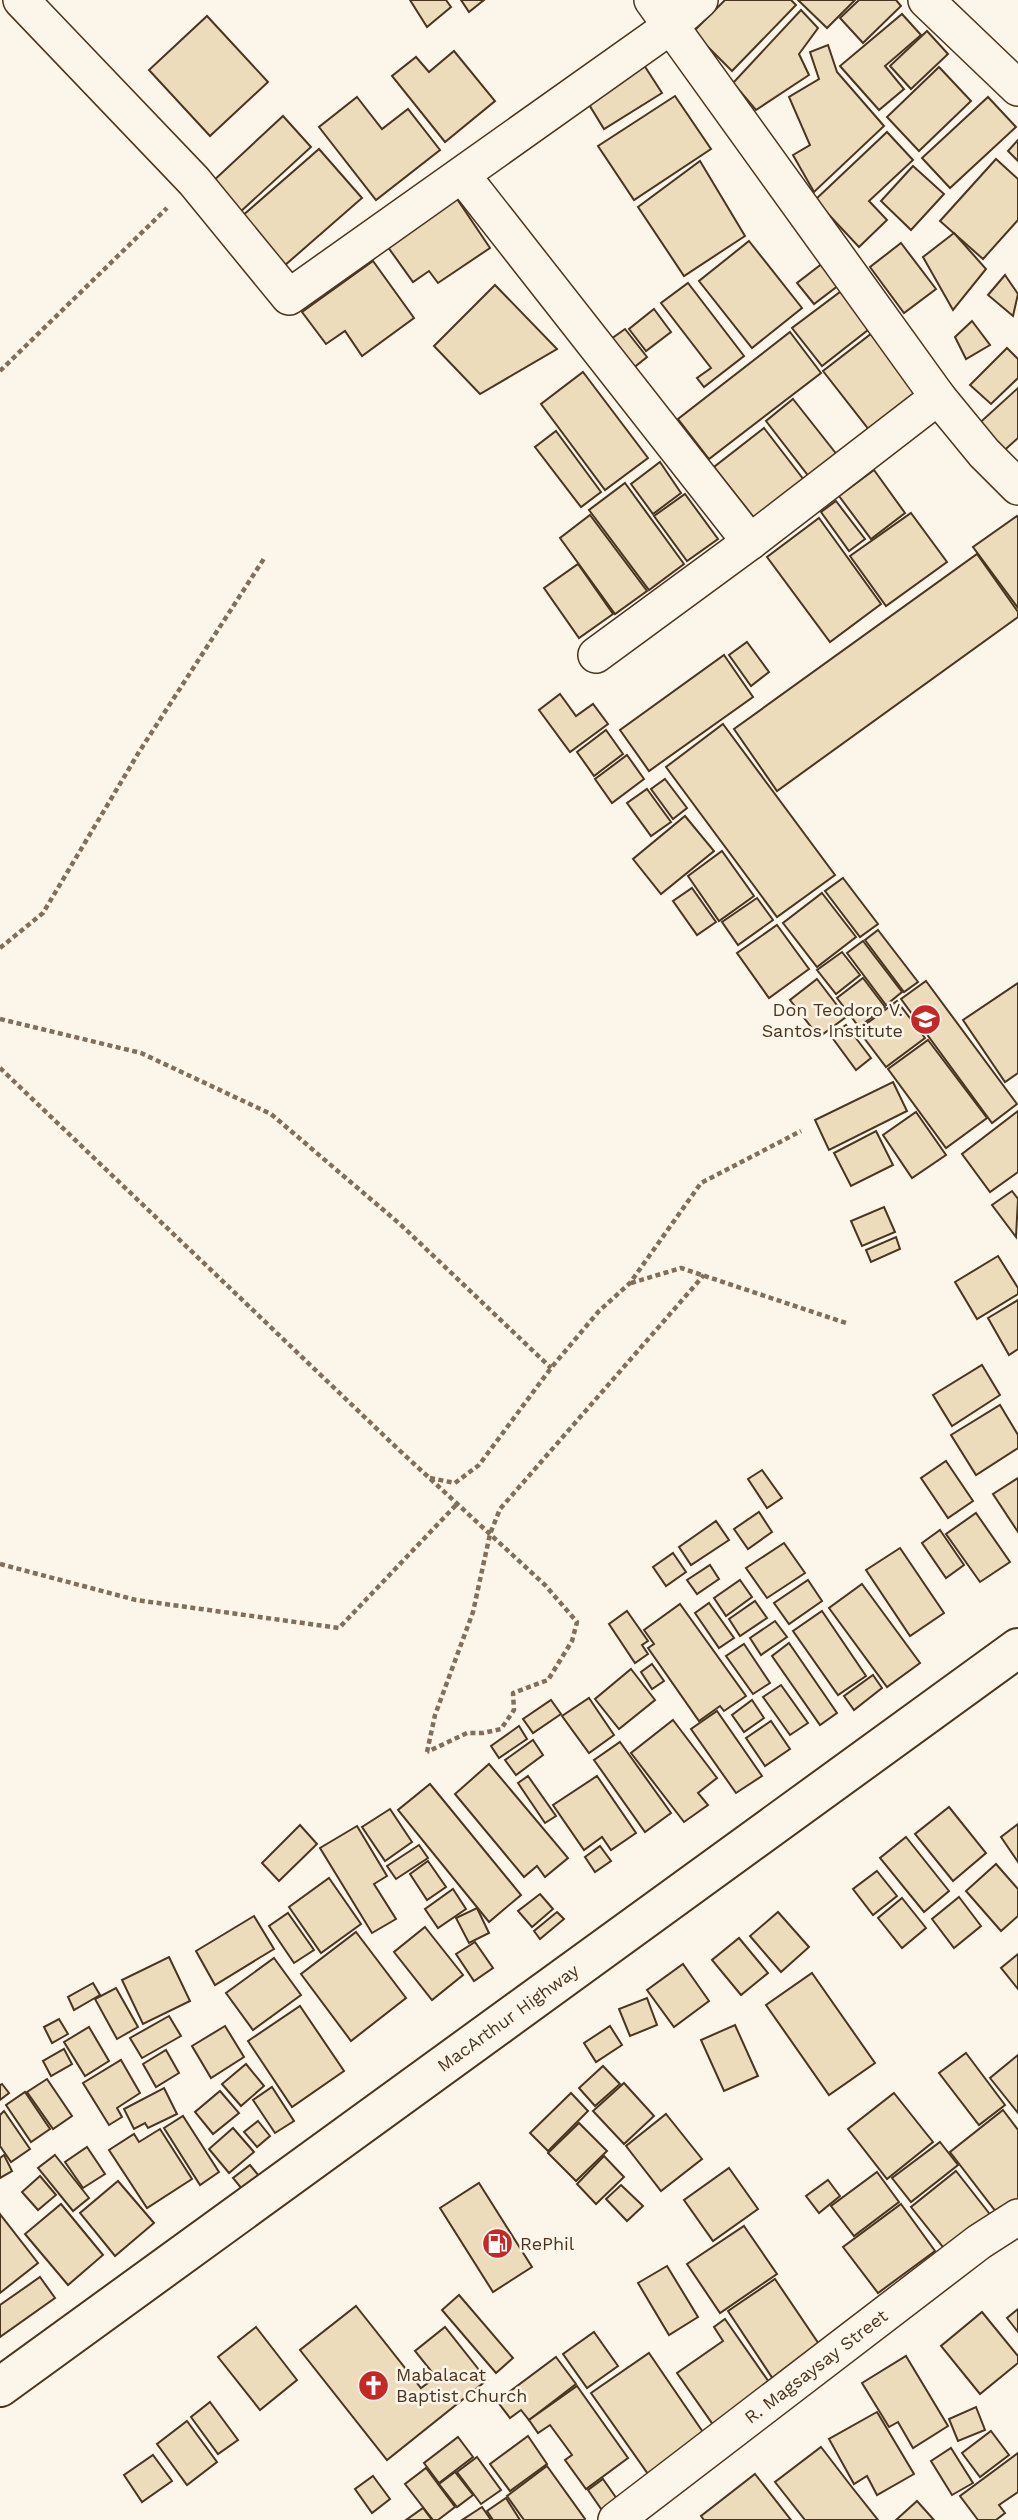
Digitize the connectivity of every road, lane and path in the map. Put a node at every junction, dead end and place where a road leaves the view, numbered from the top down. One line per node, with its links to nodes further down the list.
1 (21, 0): 7 (street)
2 (700, 0): 4 (street)
3 (926, 0): 5 (street)
4 (661, 13): 6 (street); 9 (street)
5 (1018, 88)
6 (462, 174): 7 (street); 11 (street)
7 (194, 181): 8 (path)
8 (0, 371)
9 (938, 397): 10 (street); 11 (street)
10 (1018, 487)
11 (750, 542): 13 (street)
12 (265, 557): 14 (path)
13 (596, 656)
14 (0, 948)
15 (0, 1019): 21 (path)
16 (0, 1068): 22 (path)
17 (801, 1132): 19 (path)
18 (704, 1275): 19 (path); 20 (path); 24 (path)
19 (630, 1283): 21 (path)
20 (846, 1323)
21 (551, 1368): 22 (path)
22 (429, 1478): 23 (path)
23 (457, 1504): 24 (path); 25 (path)
24 (490, 1534): 24 (path)
25 (0, 1564)
26 (1018, 1648): 28 (highway, MacArthur Highway)
27 (1018, 2217): 29 (street, R. Magsaysay Street)
28 (0, 2386)
29 (616, 2520)

